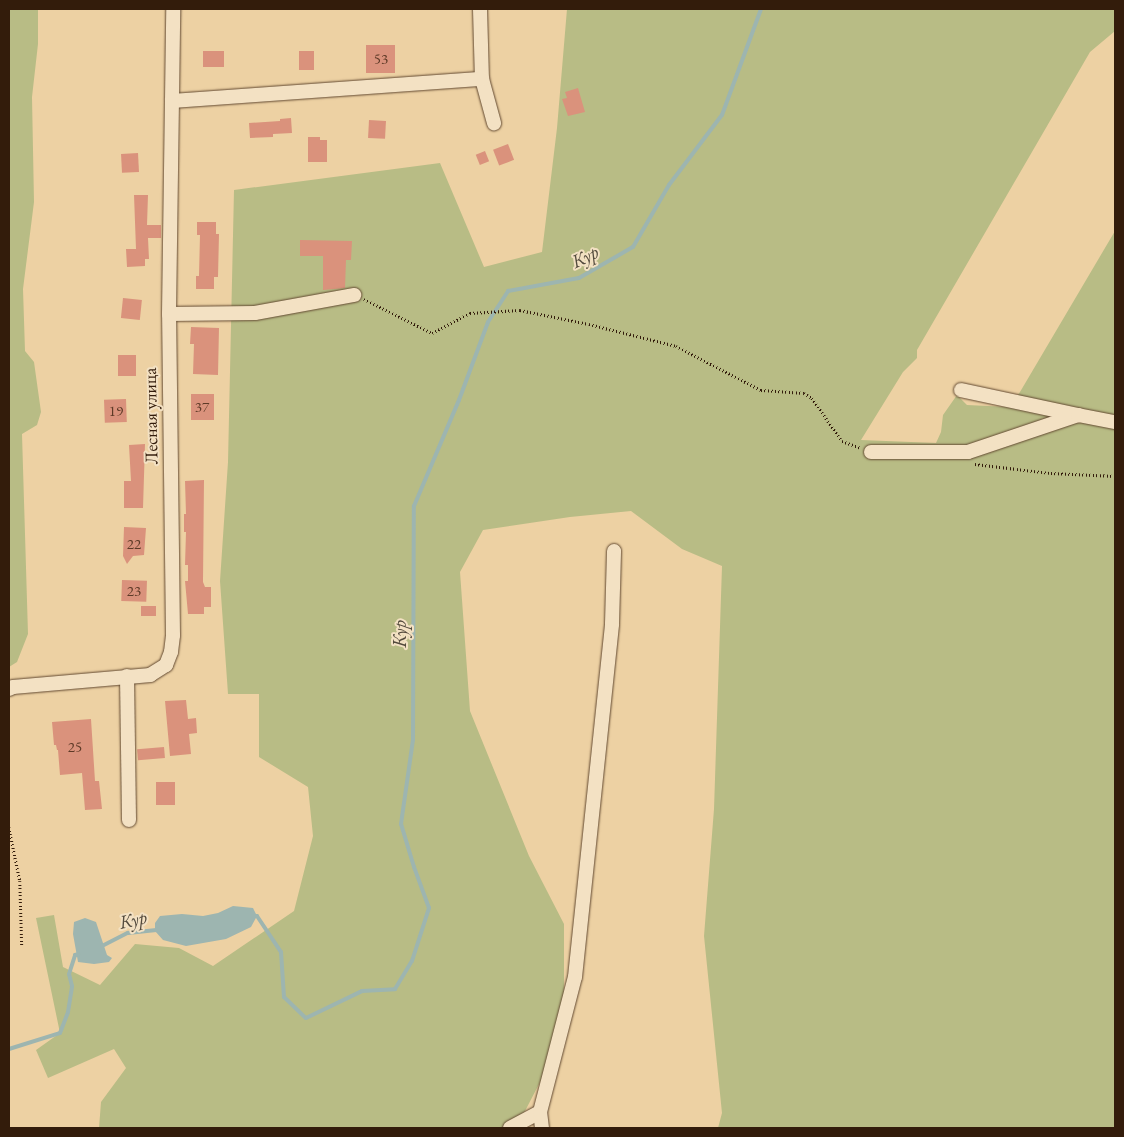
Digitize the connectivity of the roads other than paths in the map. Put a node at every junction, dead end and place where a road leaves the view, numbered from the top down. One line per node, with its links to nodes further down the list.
1 (173, 9): 4 (street, Лесная улица)
2 (480, 9): 3 (street)
3 (482, 79): 4 (street); 5 (street)
4 (172, 101): 7 (street, Лесная улица)
5 (494, 123)
6 (354, 294): 7 (street)
7 (169, 314): 13 (street, Лесная улица)
8 (961, 390): 9 (street)
9 (1078, 415): 10 (street); 11 (street)
10 (1115, 422)
11 (871, 452)
12 (614, 551): 16 (street)
13 (127, 676): 14 (street, Лесная улица); 15 (street)
14 (11, 688)
15 (129, 820)
16 (540, 1112): 17 (street); 18 (street)
17 (510, 1128)
18 (542, 1128)

